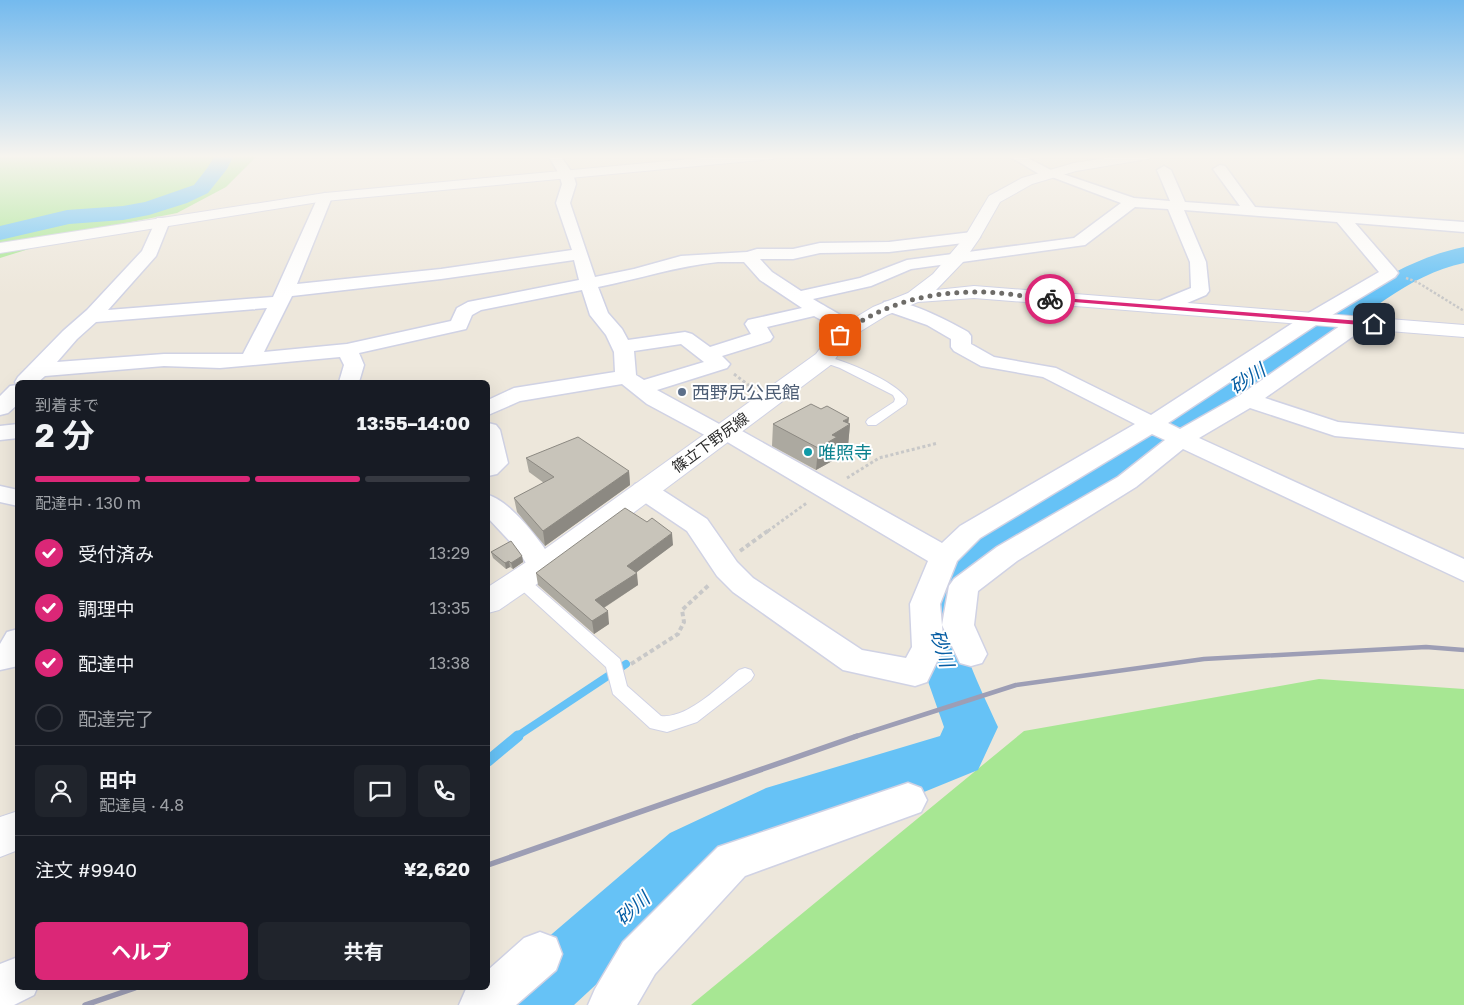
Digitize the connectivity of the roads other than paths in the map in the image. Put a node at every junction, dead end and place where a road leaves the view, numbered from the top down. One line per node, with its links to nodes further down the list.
1 (292, 202): 11 (main road)
2 (323, 202): 21 (street)
3 (563, 202): 15 (street)
4 (993, 202): 13 (main road, 篠立下野尻線)
5 (1132, 202): 8 (street); 17 (street)
6 (1176, 202): 8 (street)
7 (1244, 202): 9 (street)
8 (1177, 205): 9 (street); 25 (street)
9 (1251, 211): 10 (street)
10 (1342, 218): 12 (street); 28 (street)
11 (162, 221): 14 (main road); 27 (street)
12 (1464, 227)
13 (972, 237): 16 (street); 17 (main road, 篠立下野尻線)
14 (0, 248)
15 (581, 254): 19 (street); 21 (street)
16 (749, 257): 19 (street); 22 (street)
17 (957, 258): 18 (main road, 篠立下野尻線); 22 (street)
18 (939, 278): 20 (main road); 23 (main road, 篠立下野尻線)
19 (588, 283): 32 (street); 33 (street)
20 (974, 292): 23 (main road); 25 (main road)
21 (282, 296): 27 (street); 36 (street)
22 (798, 296): 26 (street)
23 (915, 297): 24 (main road, 篠立下野尻線)
24 (891, 306): 30 (main road, 篠立下野尻線); 49 (street)
25 (1159, 308): 28 (main road)
26 (817, 310): 30 (street); 34 (street)
27 (90, 317): 38 (street)
28 (1317, 319): 29 (main road); 49 (street)
29 (1352, 322): 31 (main road); 43 (street)
30 (850, 328): 35 (main road, 篠立下野尻線)
31 (1464, 331)
32 (622, 347): 34 (street); 41 (street)
33 (347, 350): 36 (street); 40 (street)
34 (714, 359): 41 (street)
35 (824, 359): 46 (lane); 48 (main road, 篠立下野尻線)
36 (250, 360): 37 (street)
37 (220, 362): 38 (street); 39 (street)
38 (33, 376)
39 (215, 380)
40 (350, 380)
41 (633, 382): 44 (street); 48 (street)
42 (15, 394): 45 (street)
43 (1248, 400): 49 (street); 52 (street)
44 (490, 407)
45 (0, 408)
46 (872, 422)
47 (15, 431): 50 (street)
48 (723, 432): 54 (main road, 篠立下野尻線); 58 (street)
49 (1166, 432): 58 (street); 60 (street); 63 (street)
50 (0, 433)
51 (490, 438): 53 (street)
52 (1464, 441)
53 (490, 468)
54 (644, 490): 58 (street); 59 (main road, 篠立下野尻線)
55 (0, 494): 56 (street)
56 (15, 497)
57 (490, 505): 59 (street)
58 (944, 557)
59 (542, 566): 61 (main road, 篠立下野尻線)
60 (1464, 571)
61 (520, 580): 62 (main road, 篠立下野尻線); 64 (lane)
62 (490, 601)
63 (971, 654)
64 (745, 675)
65 (908, 800): 72 (street)
66 (15, 831): 67 (main road)
67 (0, 837)
68 (540, 954): 71 (street)
69 (15, 980): 70 (street)
70 (0, 988)
71 (482, 1005)
72 (611, 1005)

